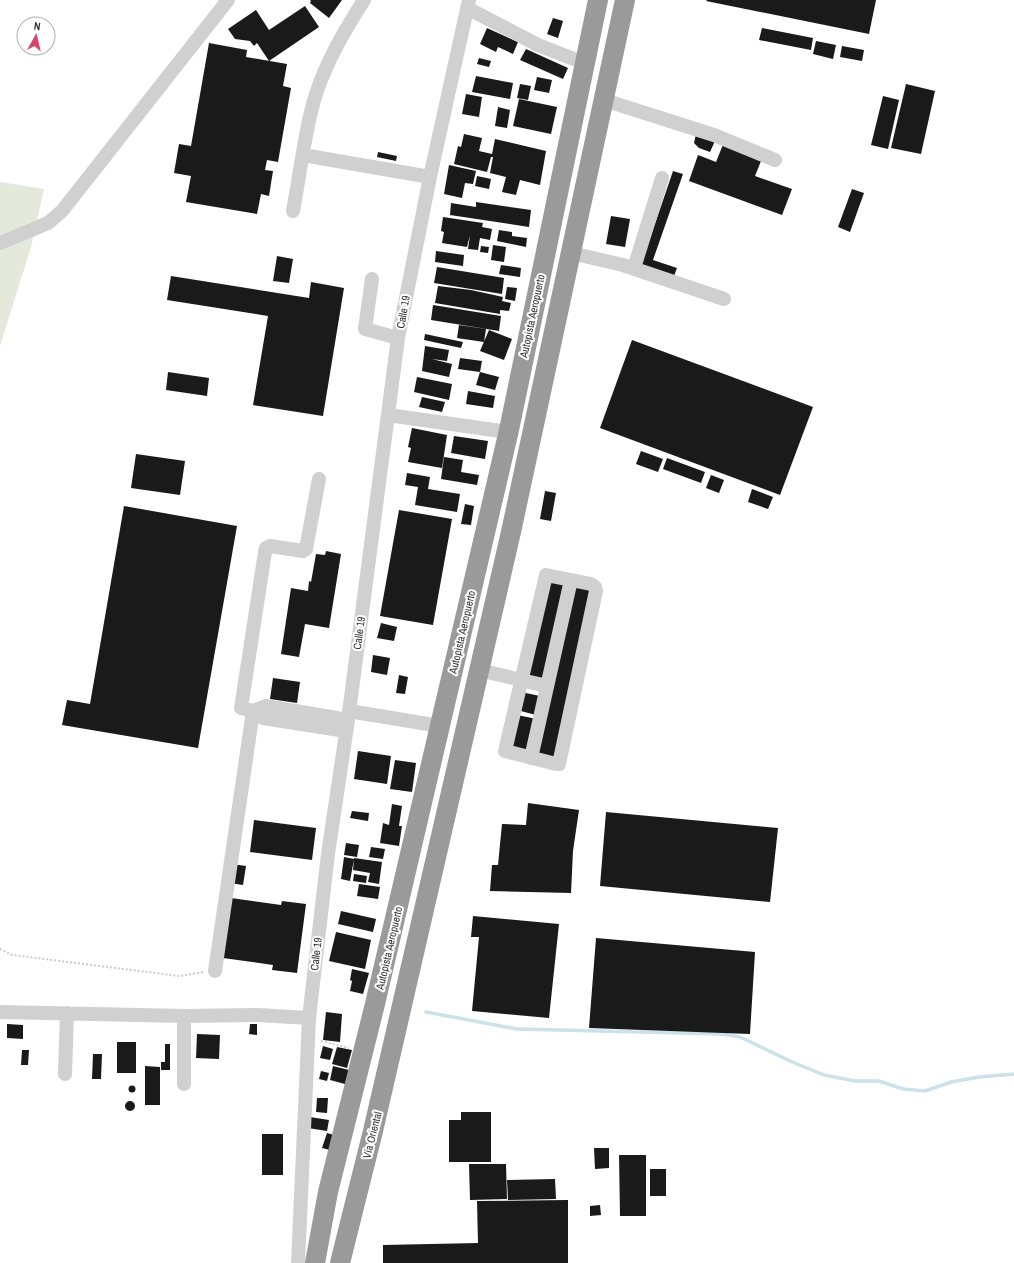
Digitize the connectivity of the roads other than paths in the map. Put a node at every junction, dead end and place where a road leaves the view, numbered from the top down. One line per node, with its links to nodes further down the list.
1 (228, 0): 13 (street)
2 (364, 0): 8 (street)
3 (598, 0): 6 (highway, Autopista Aeropuerto)
4 (625, 0): 7 (highway)
5 (468, 4): 6 (street); 10 (street, Calle 19)
6 (584, 63): 20 (highway, Autopista Aeropuerto)
7 (604, 100): 9 (street); 14 (highway)
8 (303, 155): 10 (street); 12 (street)
9 (775, 160)
10 (430, 177): 18 (street, Calle 19)
11 (662, 178): 15 (street)
12 (293, 211)
13 (0, 243)
14 (571, 253): 15 (street); 23 (highway)
15 (634, 268): 17 (street)
16 (372, 279): 18 (street)
17 (724, 299)
18 (398, 338): 19 (street, Calle 19)
19 (388, 415): 20 (street); 27 (street, Calle 19)
20 (508, 432): 28 (highway, Autopista Aeropuerto)
21 (319, 479): 26 (street)
22 (571, 580): 24 (street); 25 (street); 29 (street)
23 (479, 670): 24 (street); 38 (highway, Vía Oriental)
24 (521, 680): 25 (street); 29 (street)
25 (547, 686): 29 (street)
26 (253, 710): 27 (street); 30 (street)
27 (348, 721): 28 (street); 34 (street, Calle 19)
28 (440, 726): 37 (highway, Autopista Aeropuerto)
29 (531, 758)
30 (215, 971)
31 (0, 1012): 32 (street)
32 (67, 1013): 33 (street); 35 (street)
33 (184, 1016): 34 (street); 36 (street)
34 (308, 1018): 37 (street, Calle 19)
35 (65, 1074)
36 (184, 1084)
37 (311, 1263)
38 (340, 1263)

